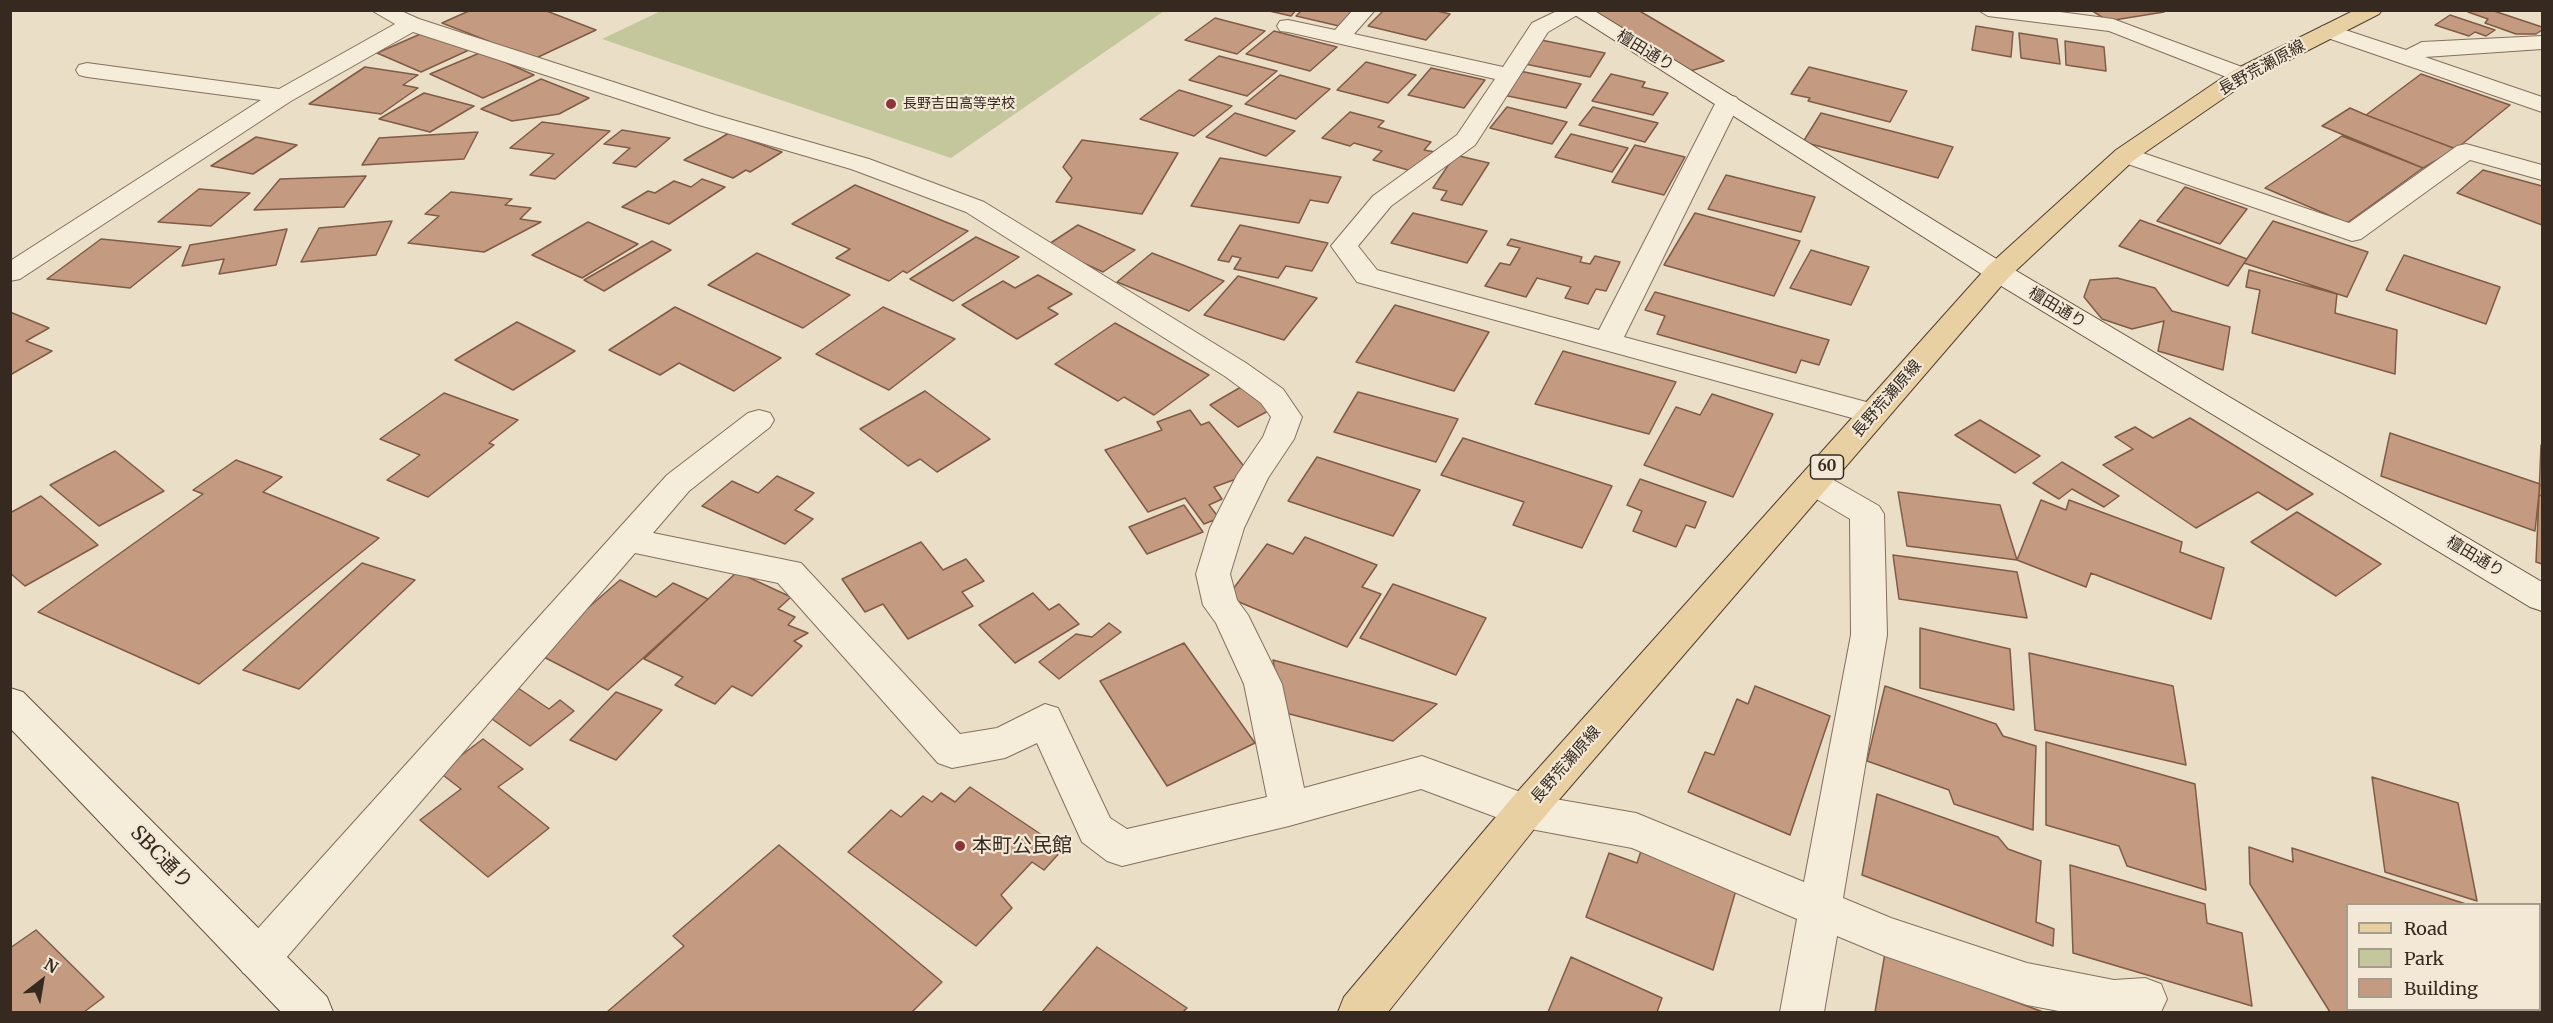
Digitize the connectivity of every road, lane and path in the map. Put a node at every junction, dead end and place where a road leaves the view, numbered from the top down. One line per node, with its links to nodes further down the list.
1 (381, 10): 7 (street)
2 (1365, 10): 11 (street)
3 (1576, 10): 15 (street); 18 (street, 檀田通り)
4 (1988, 10): 8 (street)
5 (2072, 10): 8 (street)
6 (2372, 10): 10 (main road, 長野荒瀬原線 / 60)
7 (411, 24): 17 (street); 31 (street)
8 (2113, 25): 16 (street)
9 (1288, 26): 11 (street)
10 (2330, 31): 13 (street); 16 (main road, 長野荒瀬原線 / 60)
11 (1340, 37): 15 (street)
12 (2542, 42): 13 (street)
13 (2407, 59): 19 (street)
14 (87, 70): 17 (street)
15 (1508, 75): 24 (street)
16 (2242, 75): 20 (main road, 長野荒瀬原線 / 60)
17 (283, 96): 23 (street)
18 (1728, 102): 22 (street, 檀田通り); 24 (street)
19 (2542, 105)
20 (2126, 155): 21 (street); 22 (main road, 長野荒瀬原線 / 60)
21 (2542, 173)
22 (1998, 272): 25 (main road, 長野荒瀬原線 / 60); 29 (street, 檀田通り)
23 (10, 273)
24 (1607, 342): 25 (street)
25 (1874, 414): 27 (main road, 長野荒瀬原線 / 60)
26 (759, 420): 28 (street)
27 (1814, 483): 32 (main road, 長野荒瀬原線 / 60); 33 (street)
28 (629, 540): 31 (street); 34 (street)
29 (2542, 598)
30 (10, 703): 34 (street, SBC通り)
31 (1289, 809): 32 (street)
32 (1525, 811): 33 (street); 37 (main road, 長野荒瀬原線 / 60)
33 (1820, 909): 35 (street); 38 (street)
34 (258, 959): 36 (street, SBC通り)
35 (2145, 999)
36 (311, 1012)
37 (1360, 1012)
38 (1802, 1012)

